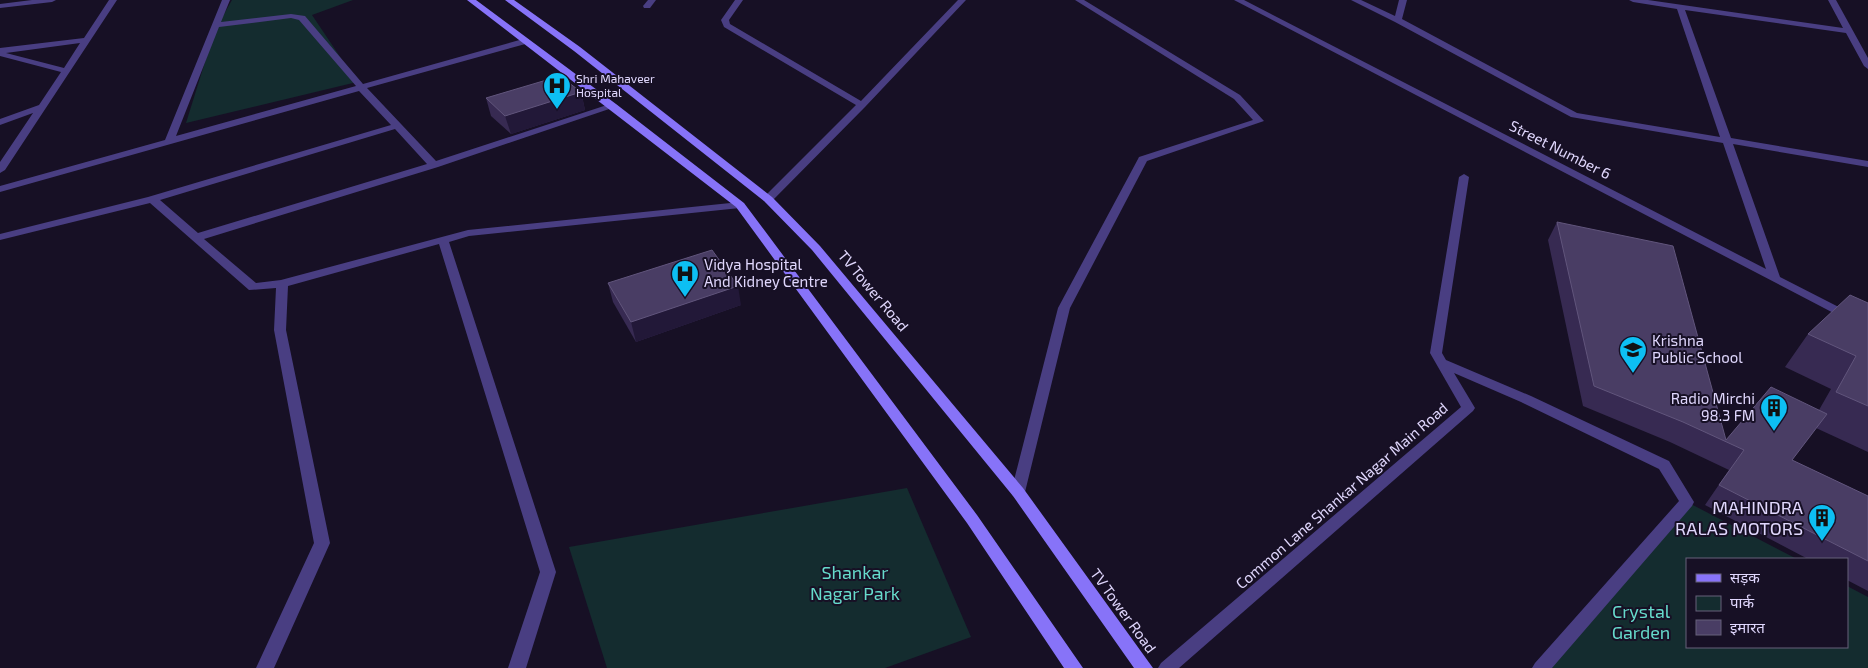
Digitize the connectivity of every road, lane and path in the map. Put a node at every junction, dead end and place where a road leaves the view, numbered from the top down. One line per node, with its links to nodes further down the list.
1 (52, 0): 14 (street)
2 (113, 0): 19 (street)
3 (226, 0): 17 (street)
4 (471, 0): 20 (main road)
5 (509, 0): 38 (main road, TV Tower Road)
6 (739, 0): 25 (street)
7 (962, 0): 25 (street)
8 (1079, 0): 47 (street)
9 (1238, 0): 43 (street, Street Number 6)
10 (1355, 0): 16 (street)
11 (1403, 0): 16 (street)
12 (1634, 0): 15 (street)
13 (1832, 0): 18 (street)
14 (0, 6)
15 (1680, 7): 18 (street); 30 (street)
16 (1398, 20): 30 (street)
17 (215, 25): 24 (street); 31 (street)
18 (1849, 31): 22 (street)
19 (86, 40): 21 (street); 23 (street)
20 (526, 41): 24 (street); 26 (main road)
21 (0, 52): 23 (street)
22 (1868, 66)
23 (66, 71): 27 (street)
24 (361, 87): 29 (street); 31 (street)
25 (862, 105): 38 (street)
26 (613, 106): 33 (street); 39 (main road)
27 (42, 107): 28 (street); 34 (street)
28 (0, 122)
29 (397, 126): 33 (street); 37 (street)
30 (1727, 141): 32 (street); 43 (street)
31 (169, 142): 36 (street)
32 (1868, 164)
33 (434, 165): 41 (street)
34 (0, 170)
35 (1464, 177): 46 (street, Common Lane Shankar Nagar Main Road)
36 (0, 189)
37 (152, 199): 40 (street); 41 (street)
38 (768, 199): 47 (main road, TV Tower Road)
39 (740, 205): 42 (street); 50 (main road)
40 (0, 237)
41 (198, 237): 44 (street)
42 (443, 240): 44 (street); 49 (street)
43 (1775, 279): 45 (street, Street Number 6)
44 (282, 284): 48 (street)
45 (1868, 328)
46 (1442, 363): 52 (street, Common Lane Shankar Nagar Main Road); 53 (street)
47 (1018, 492): 51 (main road, TV Tower Road)
48 (265, 668)
49 (517, 668)
50 (1074, 668)
51 (1144, 668)
52 (1166, 668)
53 (1541, 668)

